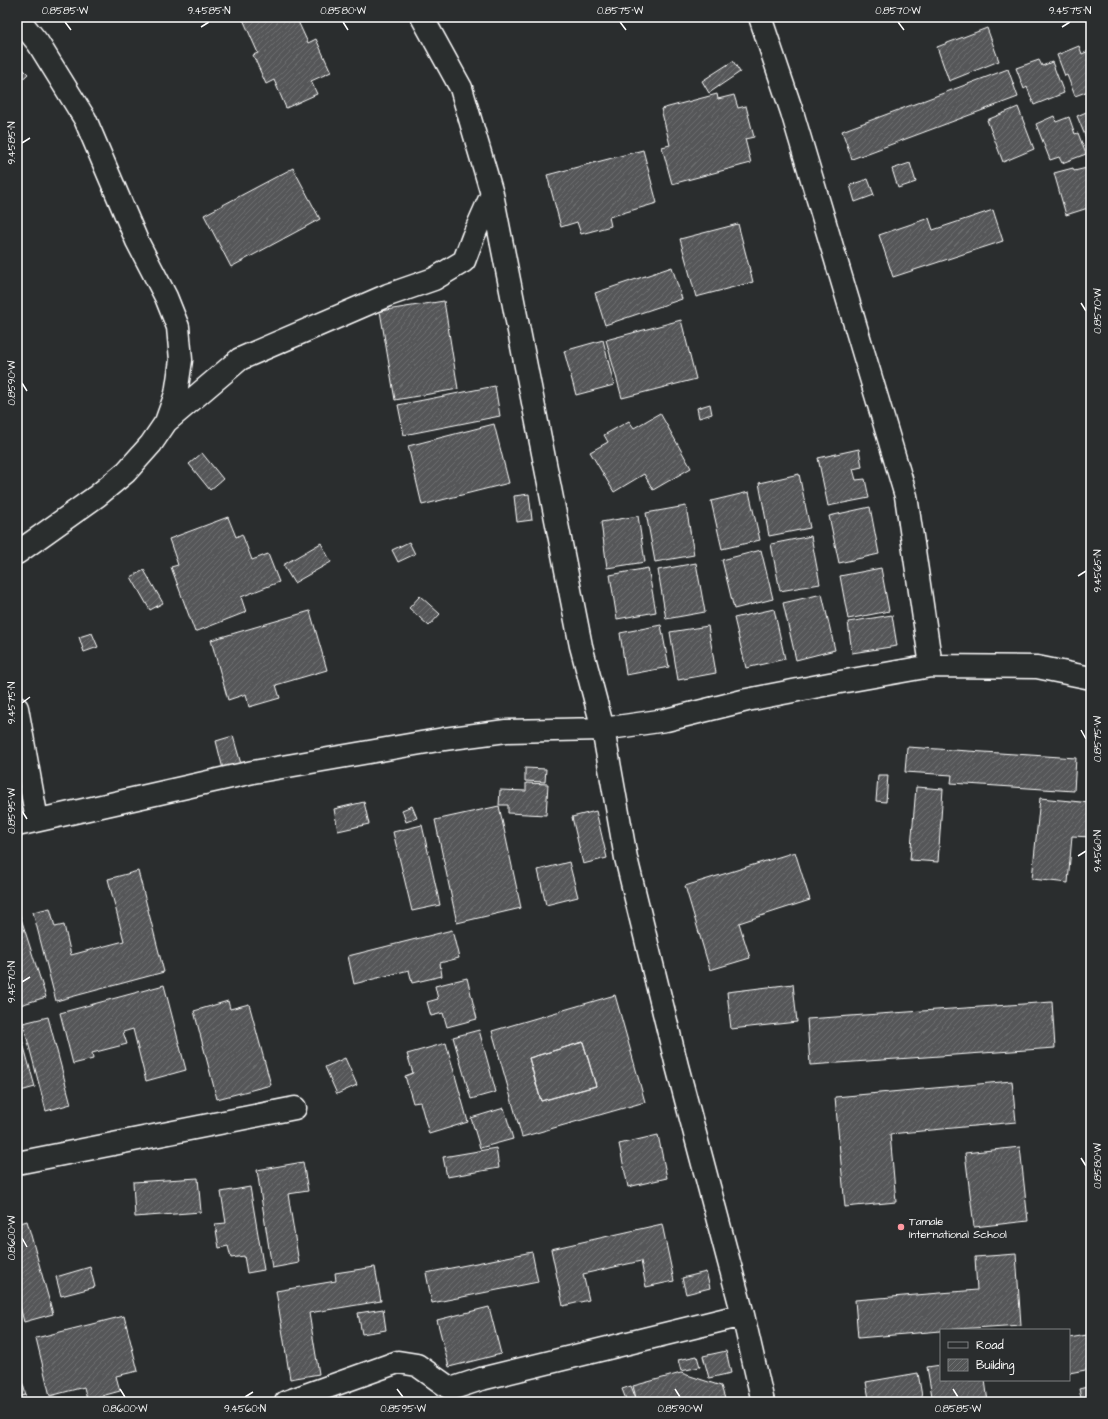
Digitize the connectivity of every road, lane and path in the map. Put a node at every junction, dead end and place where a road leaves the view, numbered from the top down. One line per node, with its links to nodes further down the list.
1 (17, 17): 5 (street)
2 (422, 17): 4 (street)
3 (760, 17): 7 (street)
4 (492, 194): 5 (street); 10 (street)
5 (166, 422): 6 (street)
6 (17, 553)
7 (931, 666): 8 (street); 10 (street)
8 (1091, 678)
9 (17, 708): 11 (street)
10 (603, 729): 11 (street); 14 (street)
11 (27, 823)
12 (295, 1108): 13 (street)
13 (17, 1162)
14 (743, 1315): 15 (street); 17 (street)
15 (451, 1395): 16 (street)
16 (286, 1402)
17 (763, 1402)

